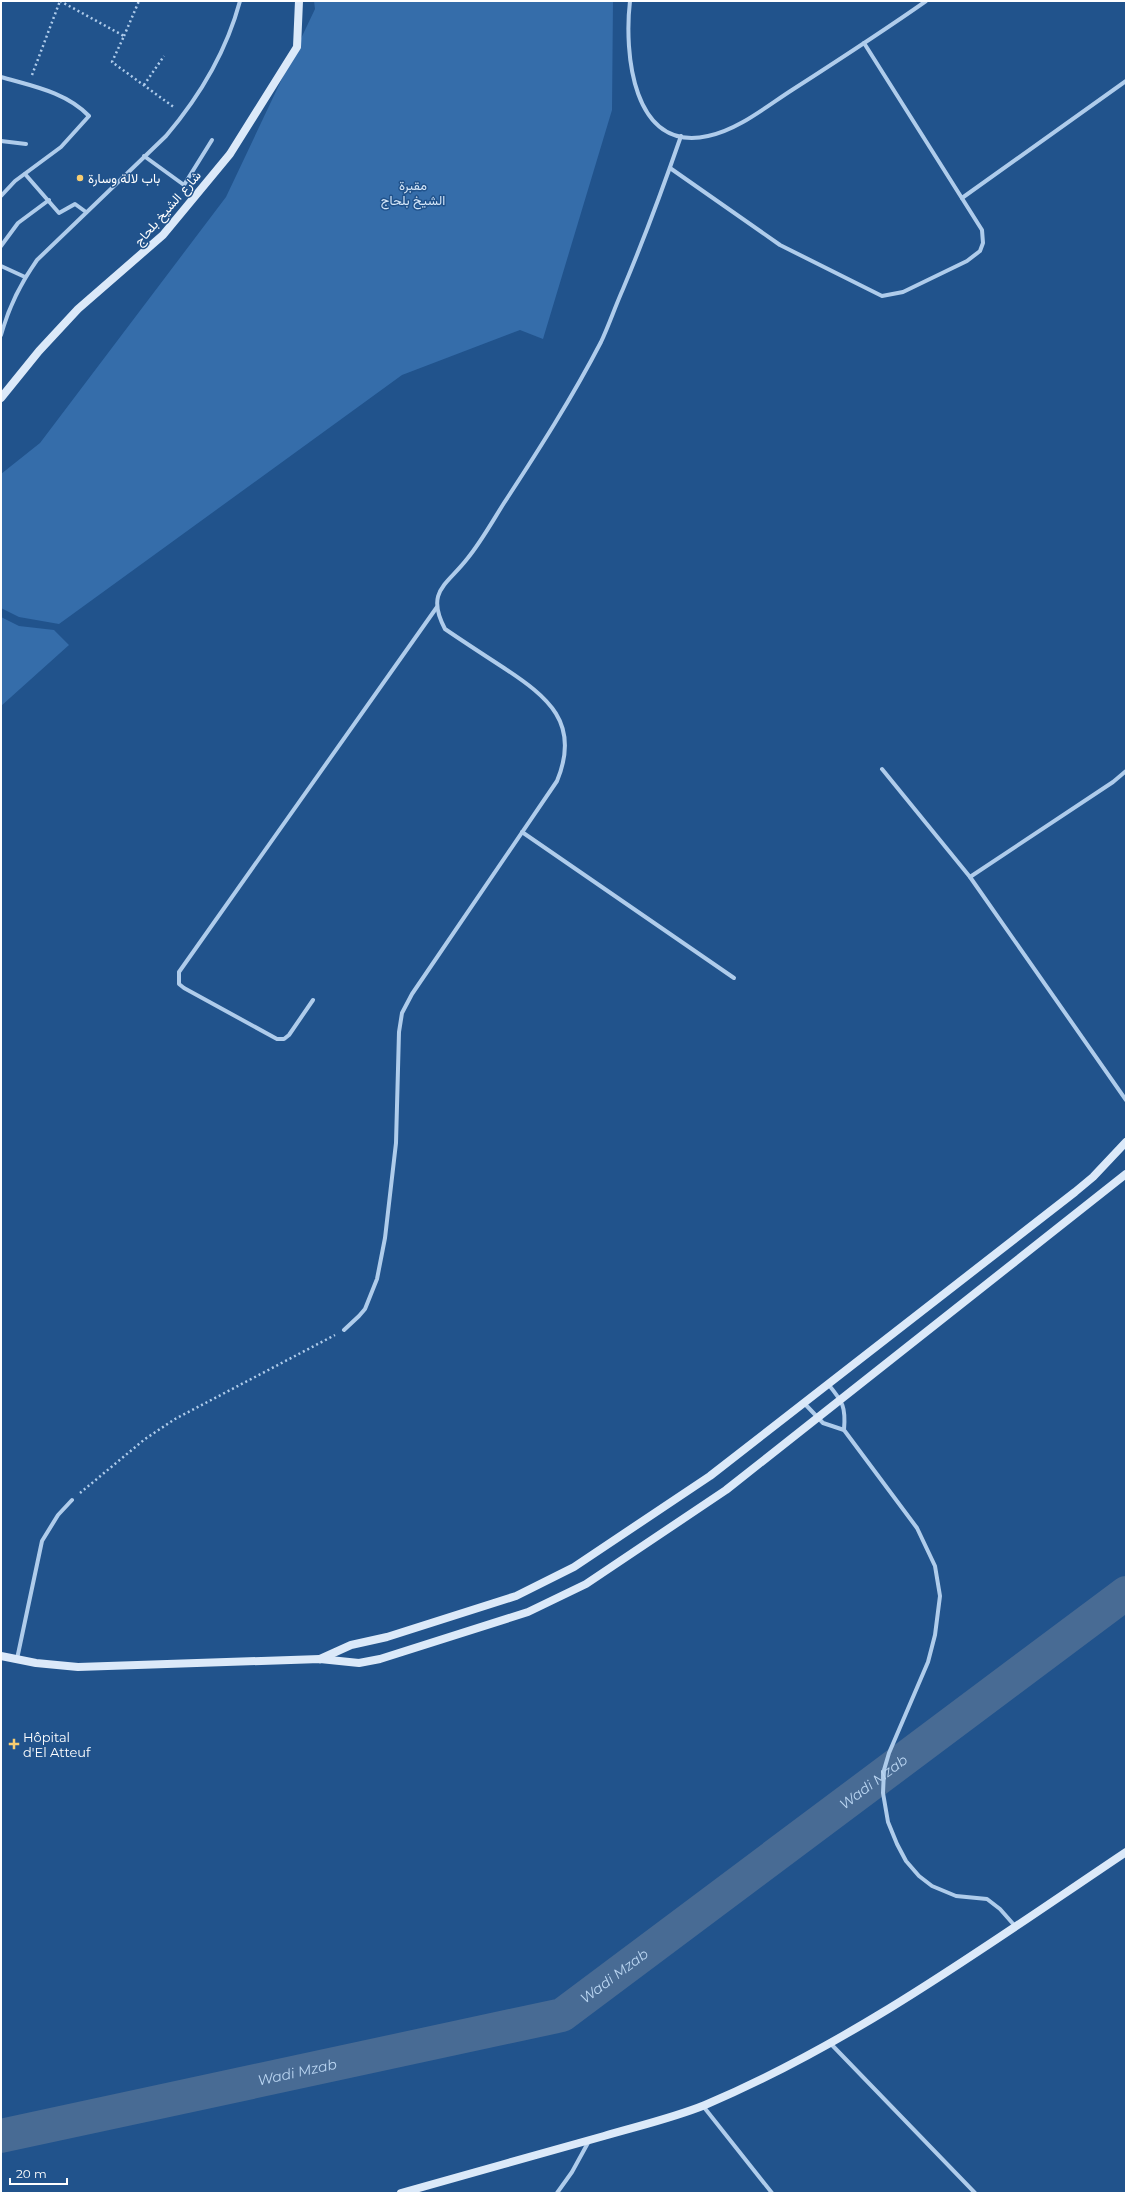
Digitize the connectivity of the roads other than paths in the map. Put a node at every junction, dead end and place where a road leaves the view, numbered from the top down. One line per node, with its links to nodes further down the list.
1 (240, 1): 12 (street)
2 (299, 1): 23 (main road, شارع الشيخ بلحاج)
3 (630, 1): 8 (street)
4 (926, 1): 5 (street)
5 (864, 43): 8 (street); 16 (street)
6 (1, 77): 14 (street)
7 (1126, 81): 16 (street)
8 (681, 136): 13 (street)
9 (212, 140): 12 (street)
10 (1, 141): 11 (street)
11 (26, 144)
12 (144, 156): 18 (street)
13 (670, 168): 16 (street); 24 (street)
14 (25, 174): 15 (street); 17 (street)
15 (1, 196)
16 (962, 198)
17 (49, 200): 18 (street); 19 (street)
18 (86, 212): 21 (street)
19 (1, 246)
20 (1, 266): 21 (street)
21 (25, 277): 22 (street)
22 (1, 335)
23 (1, 398)
24 (437, 607): 27 (street); 30 (street)
25 (882, 769): 28 (street)
26 (1126, 771): 28 (street)
27 (522, 832): 29 (street); 34 (street)
28 (970, 877): 31 (street)
29 (734, 978)
30 (313, 1000)
31 (1126, 1100)
32 (1126, 1142): 35 (main road)
33 (1126, 1174): 36 (main road)
34 (344, 1330)
35 (828, 1384): 36 (street); 37 (main road)
36 (841, 1400): 38 (main road); 39 (street)
37 (804, 1403): 38 (street); 43 (main road)
38 (818, 1419): 39 (street); 43 (main road)
39 (844, 1430): 45 (street)
40 (72, 1500): 42 (street)
41 (1, 1656): 42 (main road)
42 (17, 1659): 43 (main road)
43 (320, 1659)
44 (1126, 1852): 45 (main road)
45 (1015, 1926): 46 (main road)
46 (830, 2043): 47 (main road); 52 (street)
47 (703, 2106): 48 (main road); 51 (street)
48 (589, 2140): 49 (main road); 50 (street)
49 (401, 2193)
50 (557, 2193)
51 (772, 2193)
52 (975, 2193)

